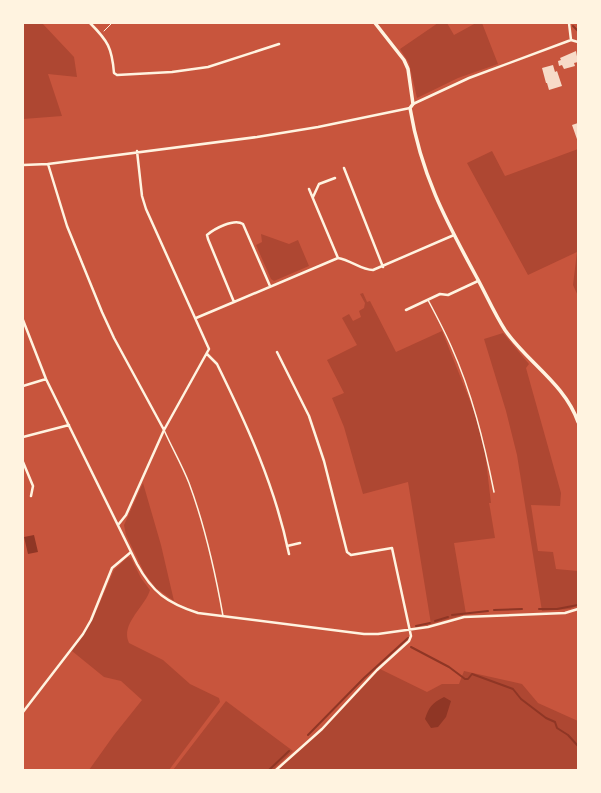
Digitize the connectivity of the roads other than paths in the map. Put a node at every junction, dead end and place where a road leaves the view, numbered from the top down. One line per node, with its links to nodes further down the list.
1 (90, 23): 6 (street)
2 (376, 23): 7 (street)
3 (570, 23): 4 (street)
4 (571, 40): 5 (street); 7 (street)
5 (578, 42)
6 (279, 44)
7 (413, 104): 8 (street)
8 (410, 108): 9 (street); 16 (street)
9 (136, 151): 10 (street); 24 (street)
10 (48, 164): 11 (street); 32 (street)
11 (23, 165)
12 (344, 168): 18 (street)
13 (335, 178): 15 (street)
14 (309, 189): 15 (street)
15 (313, 198): 17 (street)
16 (454, 235): 18 (street); 19 (street)
17 (338, 258): 18 (street); 20 (street)
18 (383, 267)
19 (479, 280): 21 (street); 30 (street)
20 (270, 287): 22 (street); 22 (street)
21 (428, 300): 23 (street); 35 (lane)
22 (234, 302): 24 (street)
23 (406, 310)
24 (196, 318): 27 (street)
25 (23, 320): 28 (street)
26 (277, 352): 44 (street)
27 (207, 354): 32 (street); 39 (street)
28 (46, 379): 29 (street); 31 (street)
29 (23, 386)
30 (578, 422)
31 (68, 425): 33 (street); 37 (street)
32 (164, 430): 37 (street); 43 (lane)
33 (23, 437)
34 (23, 462): 36 (street)
35 (494, 492)
36 (31, 496)
37 (118, 525): 40 (street)
38 (300, 543): 39 (street)
39 (287, 546): 41 (street)
40 (131, 552): 43 (street); 45 (street)
41 (289, 554)
42 (578, 609): 44 (street)
43 (223, 616): 44 (street)
44 (410, 630): 46 (street)
45 (23, 712)
46 (276, 770)

